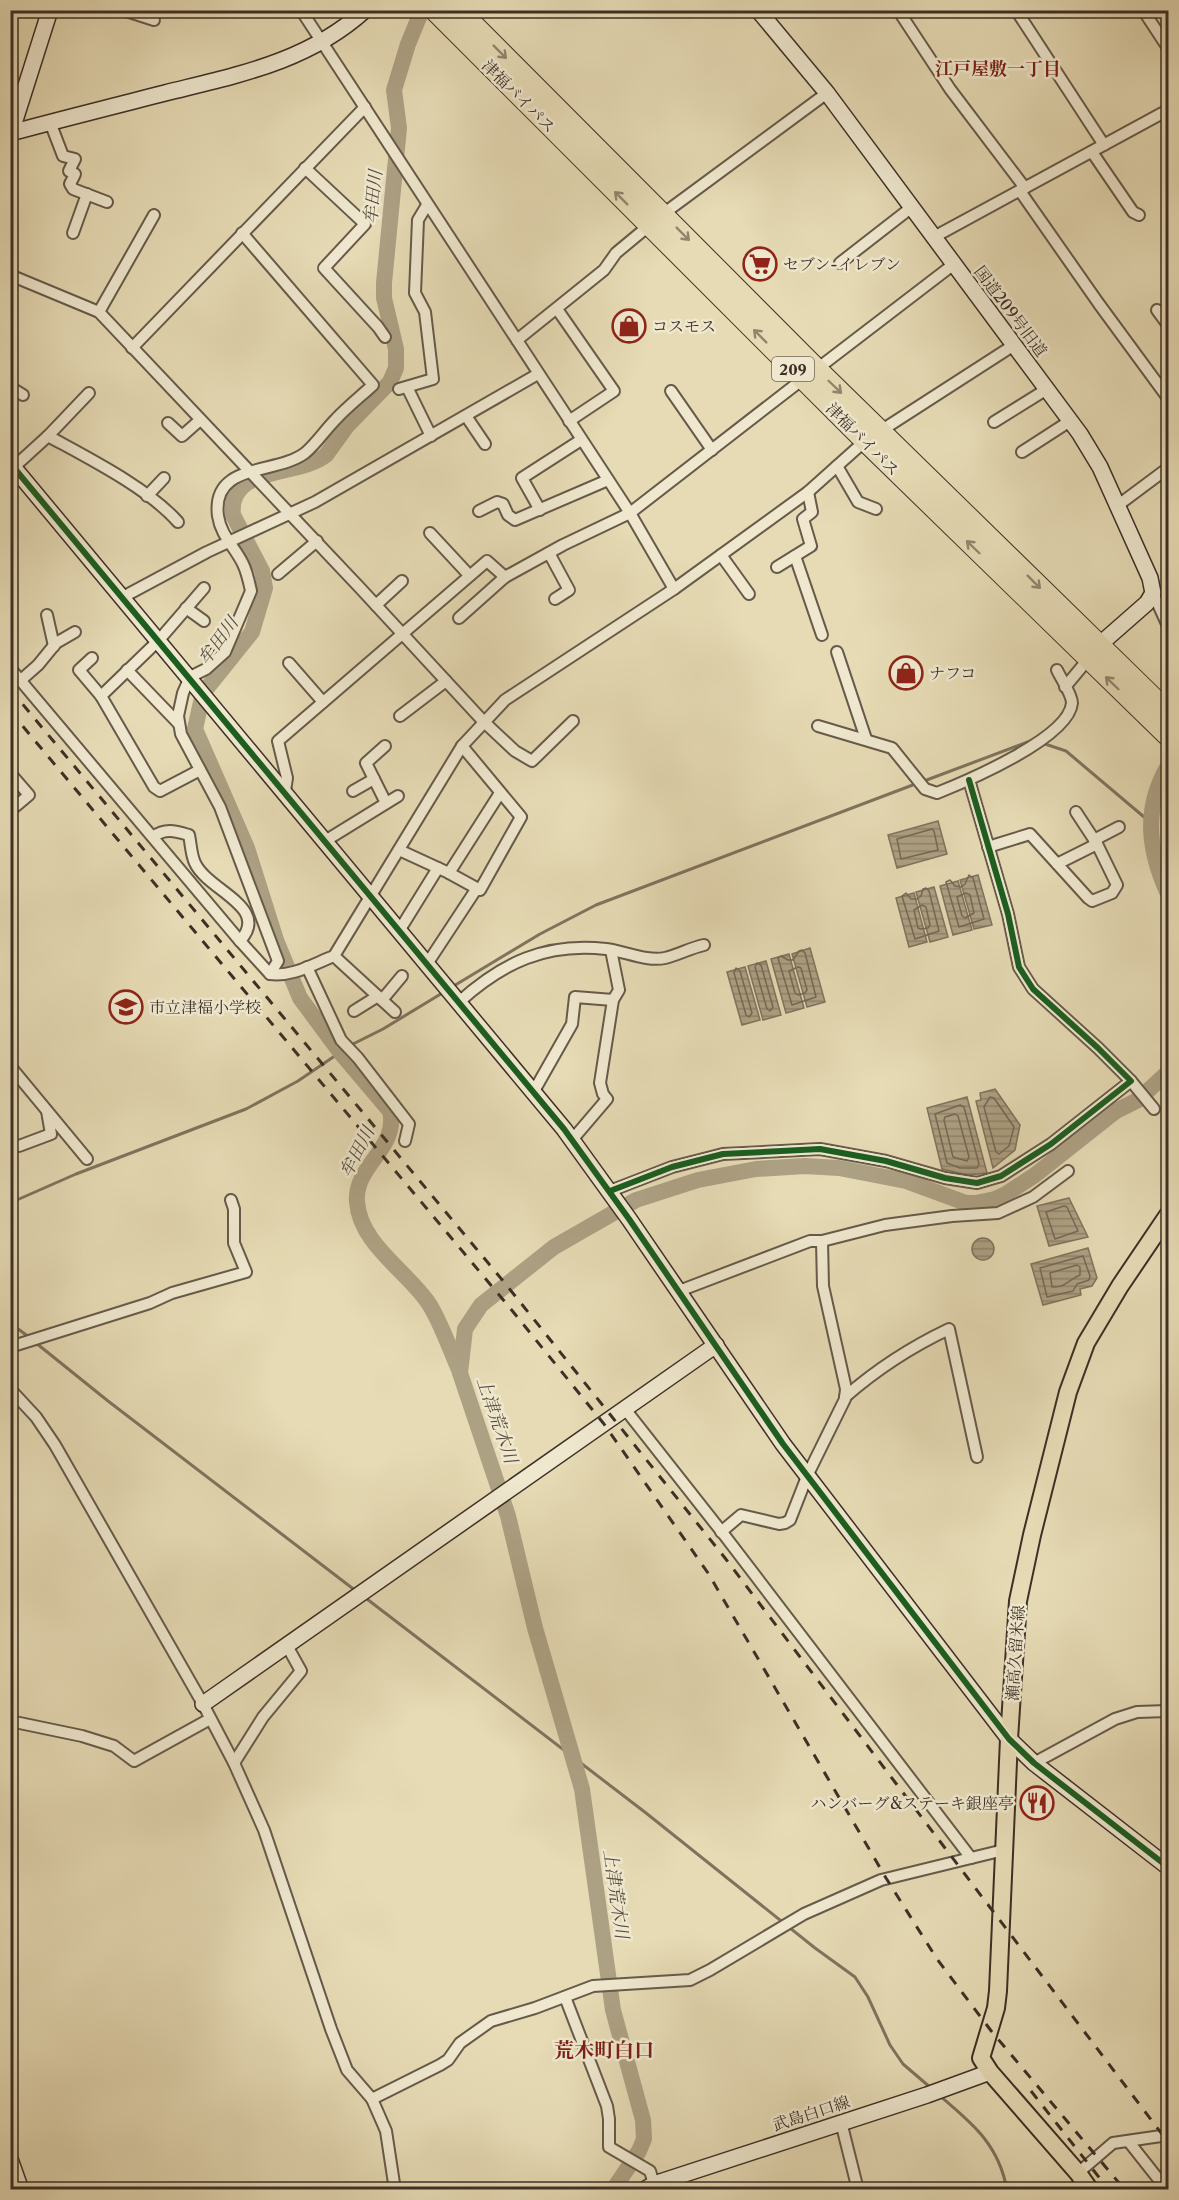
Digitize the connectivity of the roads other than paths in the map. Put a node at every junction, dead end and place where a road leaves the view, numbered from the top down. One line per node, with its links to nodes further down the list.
1 (50, 10): 18 (street)
2 (123, 10): 11 (street)
3 (301, 10): 12 (street)
4 (365, 10): 12 (street)
5 (434, 10): 29 (highway, 津福バイパス / 209, one-way to 5)
6 (459, 10): 29 (highway, 津福バイパス / 209, one-way to 29)
7 (758, 10): 14 (street, 国道209号旧道)
8 (898, 10): 22 (street)
9 (1016, 10): 19 (street)
10 (1143, 10): 13 (street)
11 (154, 20)
12 (323, 43): 15 (street); 17 (street)
13 (1168, 48)
14 (826, 93): 26 (street, 国道209号旧道); 29 (street)
15 (365, 107): 21 (street); 25 (street)
16 (1168, 110): 19 (street)
17 (50, 122): 18 (street); 23 (street)
18 (11, 134)
19 (1104, 145): 20 (street)
20 (1092, 152): 22 (street); 28 (street)
21 (305, 168): 31 (street); 40 (street)
22 (1022, 189): 32 (street); 51 (street)
23 (87, 194): 24 (street); 30 (street)
24 (107, 202)
25 (427, 205): 41 (street); 59 (street)
26 (912, 207): 32 (street, 国道209号旧道); 33 (street)
27 (154, 215): 38 (street)
28 (1139, 215)
29 (656, 220): 36 (street); 45 (highway, 津福バイパス / 209)
30 (73, 233)
31 (242, 233): 43 (street); 68 (street)
32 (933, 237): 34 (street, 国道209号旧道)
33 (840, 263)
34 (954, 264): 42 (street, 国道209号旧道); 45 (street)
35 (10, 275): 38 (street)
36 (557, 309): 41 (street); 54 (street)
37 (1157, 310): 39 (street)
38 (99, 312): 43 (street)
39 (1168, 325)
40 (385, 337)
41 (517, 339): 44 (street)
42 (1014, 345): 47 (street, 国道209号旧道); 60 (street)
43 (132, 348): 53 (street)
44 (538, 374): 52 (street); 54 (street)
45 (810, 374): 60 (highway, 津福バイパス / 209); 63 (street)
46 (10, 387): 50 (street)
47 (1047, 389): 55 (street, 国道209号旧道); 56 (street)
48 (671, 392): 63 (street)
49 (90, 393): 58 (street)
50 (23, 395)
51 (1168, 398)
52 (466, 416): 59 (street); 62 (street)
53 (200, 420): 57 (street); 68 (street)
54 (569, 421): 61 (street)
55 (1070, 421): 64 (street); 73 (street, 国道209号旧道)
56 (994, 422)
57 (168, 423)
58 (48, 436): 65 (street); 72 (street)
59 (431, 436): 77 (street)
60 (872, 436): 66 (street); 109 (highway, 津福バイパス / 209)
61 (582, 440): 70 (street); 75 (street)
62 (485, 444)
63 (712, 450): 78 (street)
64 (1022, 452)
65 (12, 465): 95 (street)
66 (837, 466): 71 (street); 74 (street)
67 (1168, 468): 73 (street)
68 (249, 471): 77 (street); 82 (street)
69 (164, 478): 72 (street)
70 (608, 480): 75 (street); 78 (street)
71 (808, 492): 84 (street); 85 (street)
72 (147, 496): 79 (street)
73 (1118, 506): 93 (street, 国道209号旧道)
74 (876, 508)
75 (540, 510): 76 (street)
76 (479, 511)
77 (290, 513): 81 (street); 82 (street)
78 (630, 513): 83 (street); 92 (street)
79 (178, 522)
80 (430, 533): 88 (street)
81 (317, 541): 87 (street); 97 (street)
82 (229, 542): 95 (street); 115 (street)
83 (549, 553): 89 (street); 96 (street)
84 (721, 555): 92 (street); 94 (street)
85 (795, 556): 86 (street); 105 (street)
86 (777, 567)
87 (278, 574)
88 (469, 575): 89 (street); 104 (street)
89 (505, 576): 100 (street)
90 (402, 581): 97 (street)
91 (204, 588): 98 (street)
92 (674, 589): 122 (street)
93 (1153, 593): 102 (street); 109 (street)
94 (749, 594)
95 (123, 597): 106 (street)
96 (555, 599)
97 (376, 605): 104 (street)
98 (186, 608): 101 (street); 106 (street)
99 (47, 615): 107 (street)
100 (459, 618)
101 (204, 621)
102 (1168, 626)
103 (75, 632): 107 (street)
104 (402, 633): 117 (street); 120 (street)
105 (822, 635)
106 (159, 640): 113 (street); 115 (street)
107 (54, 646): 116 (street)
108 (837, 652): 127 (street)
109 (1093, 653): 118 (street); 125 (highway, 津福バイパス / 209)
110 (92, 658): 119 (street)
111 (289, 663): 120 (street)
112 (10, 668): 116 (street)
113 (127, 670): 119 (street); 124 (street)
114 (1057, 670): 118 (street)
115 (190, 677): 124 (street); 134 (street)
116 (21, 680): 142 (street)
117 (446, 681): 121 (street); 122 (street)
118 (1065, 687): 133 (street)
119 (101, 696): 130 (street)
120 (323, 702): 134 (street)
121 (400, 716)
122 (483, 721): 123 (street); 129 (street)
123 (573, 721)
124 (179, 724): 130 (street)
125 (1164, 724)
126 (818, 726): 127 (street)
127 (866, 739): 133 (street)
128 (385, 746): 132 (street)
129 (462, 746): 136 (street); 146 (street)
130 (200, 770): 158 (street)
131 (10, 773): 139 (street)
132 (374, 779): 135 (street); 138 (street)
133 (969, 780): 145 (street)
134 (285, 791): 143 (street)
135 (353, 791)
136 (500, 793): 148 (street); 149 (street)
137 (399, 796): 138 (street)
138 (386, 803): 143 (street)
139 (10, 811)
140 (1076, 812): 144 (street)
141 (1119, 827): 144 (street)
142 (153, 837): 152 (street); 152 (street)
143 (326, 842): 150 (street)
144 (1096, 842): 147 (street); 147 (street)
145 (988, 847): 147 (street); 166 (street)
146 (399, 850): 148 (street); 150 (street)
147 (1057, 864)
148 (444, 870): 149 (street); 151 (street)
149 (477, 888): 156 (street)
150 (371, 897): 151 (street); 155 (street)
151 (399, 931): 156 (street)
152 (240, 941): 158 (street)
153 (704, 945): 154 (street)
154 (610, 950): 161 (street); 162 (street)
155 (334, 956): 157 (street); 160 (street)
156 (427, 964): 162 (street)
157 (307, 967): 158 (street); 171 (street)
158 (270, 974)
159 (402, 976): 160 (street)
160 (380, 998): 163 (street); 164 (street)
161 (613, 1000): 167 (street); 170 (street)
162 (459, 1002): 167 (street)
163 (354, 1011)
164 (395, 1012)
165 (10, 1066): 169 (street)
166 (1131, 1081): 168 (street); 175 (street)
167 (534, 1091): 170 (street)
168 (1154, 1109)
169 (47, 1111): 172 (street); 173 (street)
170 (573, 1140): 175 (street)
171 (405, 1141)
172 (19, 1146)
173 (87, 1159)
174 (1068, 1171): 178 (street)
175 (610, 1191): 179 (street)
176 (231, 1200): 181 (street)
177 (1168, 1215): 193 (main road, 瀬高久留米線)
178 (822, 1241): 179 (street); 183 (street)
179 (679, 1291): 180 (street)
180 (716, 1345): 184 (street); 186 (street)
181 (10, 1347)
182 (10, 1389): 189 (street)
183 (845, 1397): 185 (street); 186 (street)
184 (625, 1409): 187 (street); 188 (street)
185 (977, 1457)
186 (807, 1476): 187 (street); 193 (street)
187 (721, 1532): 197 (street)
188 (286, 1644): 189 (street); 194 (street)
189 (203, 1704): 191 (street)
190 (1168, 1711): 195 (street)
191 (210, 1719): 192 (street); 194 (street)
192 (10, 1721)
193 (1009, 1739): 195 (street); 196 (main road, 瀬高久留米線)
194 (234, 1763): 201 (street)
195 (1034, 1763): 198 (street)
196 (1004, 1850): 197 (street); 200 (main road, 瀬高久留米線)
197 (970, 1858): 199 (street)
198 (1168, 1867)
199 (565, 1997): 201 (street); 207 (street)
200 (990, 2072): 202 (street, 武島白口線); 206 (main road)
201 (372, 2099): 209 (street)
202 (841, 2122): 207 (street, 武島白口線); 210 (street)
203 (1168, 2135): 204 (street)
204 (1129, 2142): 206 (street); 212 (street)
205 (10, 2159): 208 (street)
206 (1078, 2173): 211 (main road)
207 (649, 2182)
208 (21, 2190)
209 (395, 2190)
210 (858, 2190)
211 (1090, 2190)
212 (1167, 2190)

